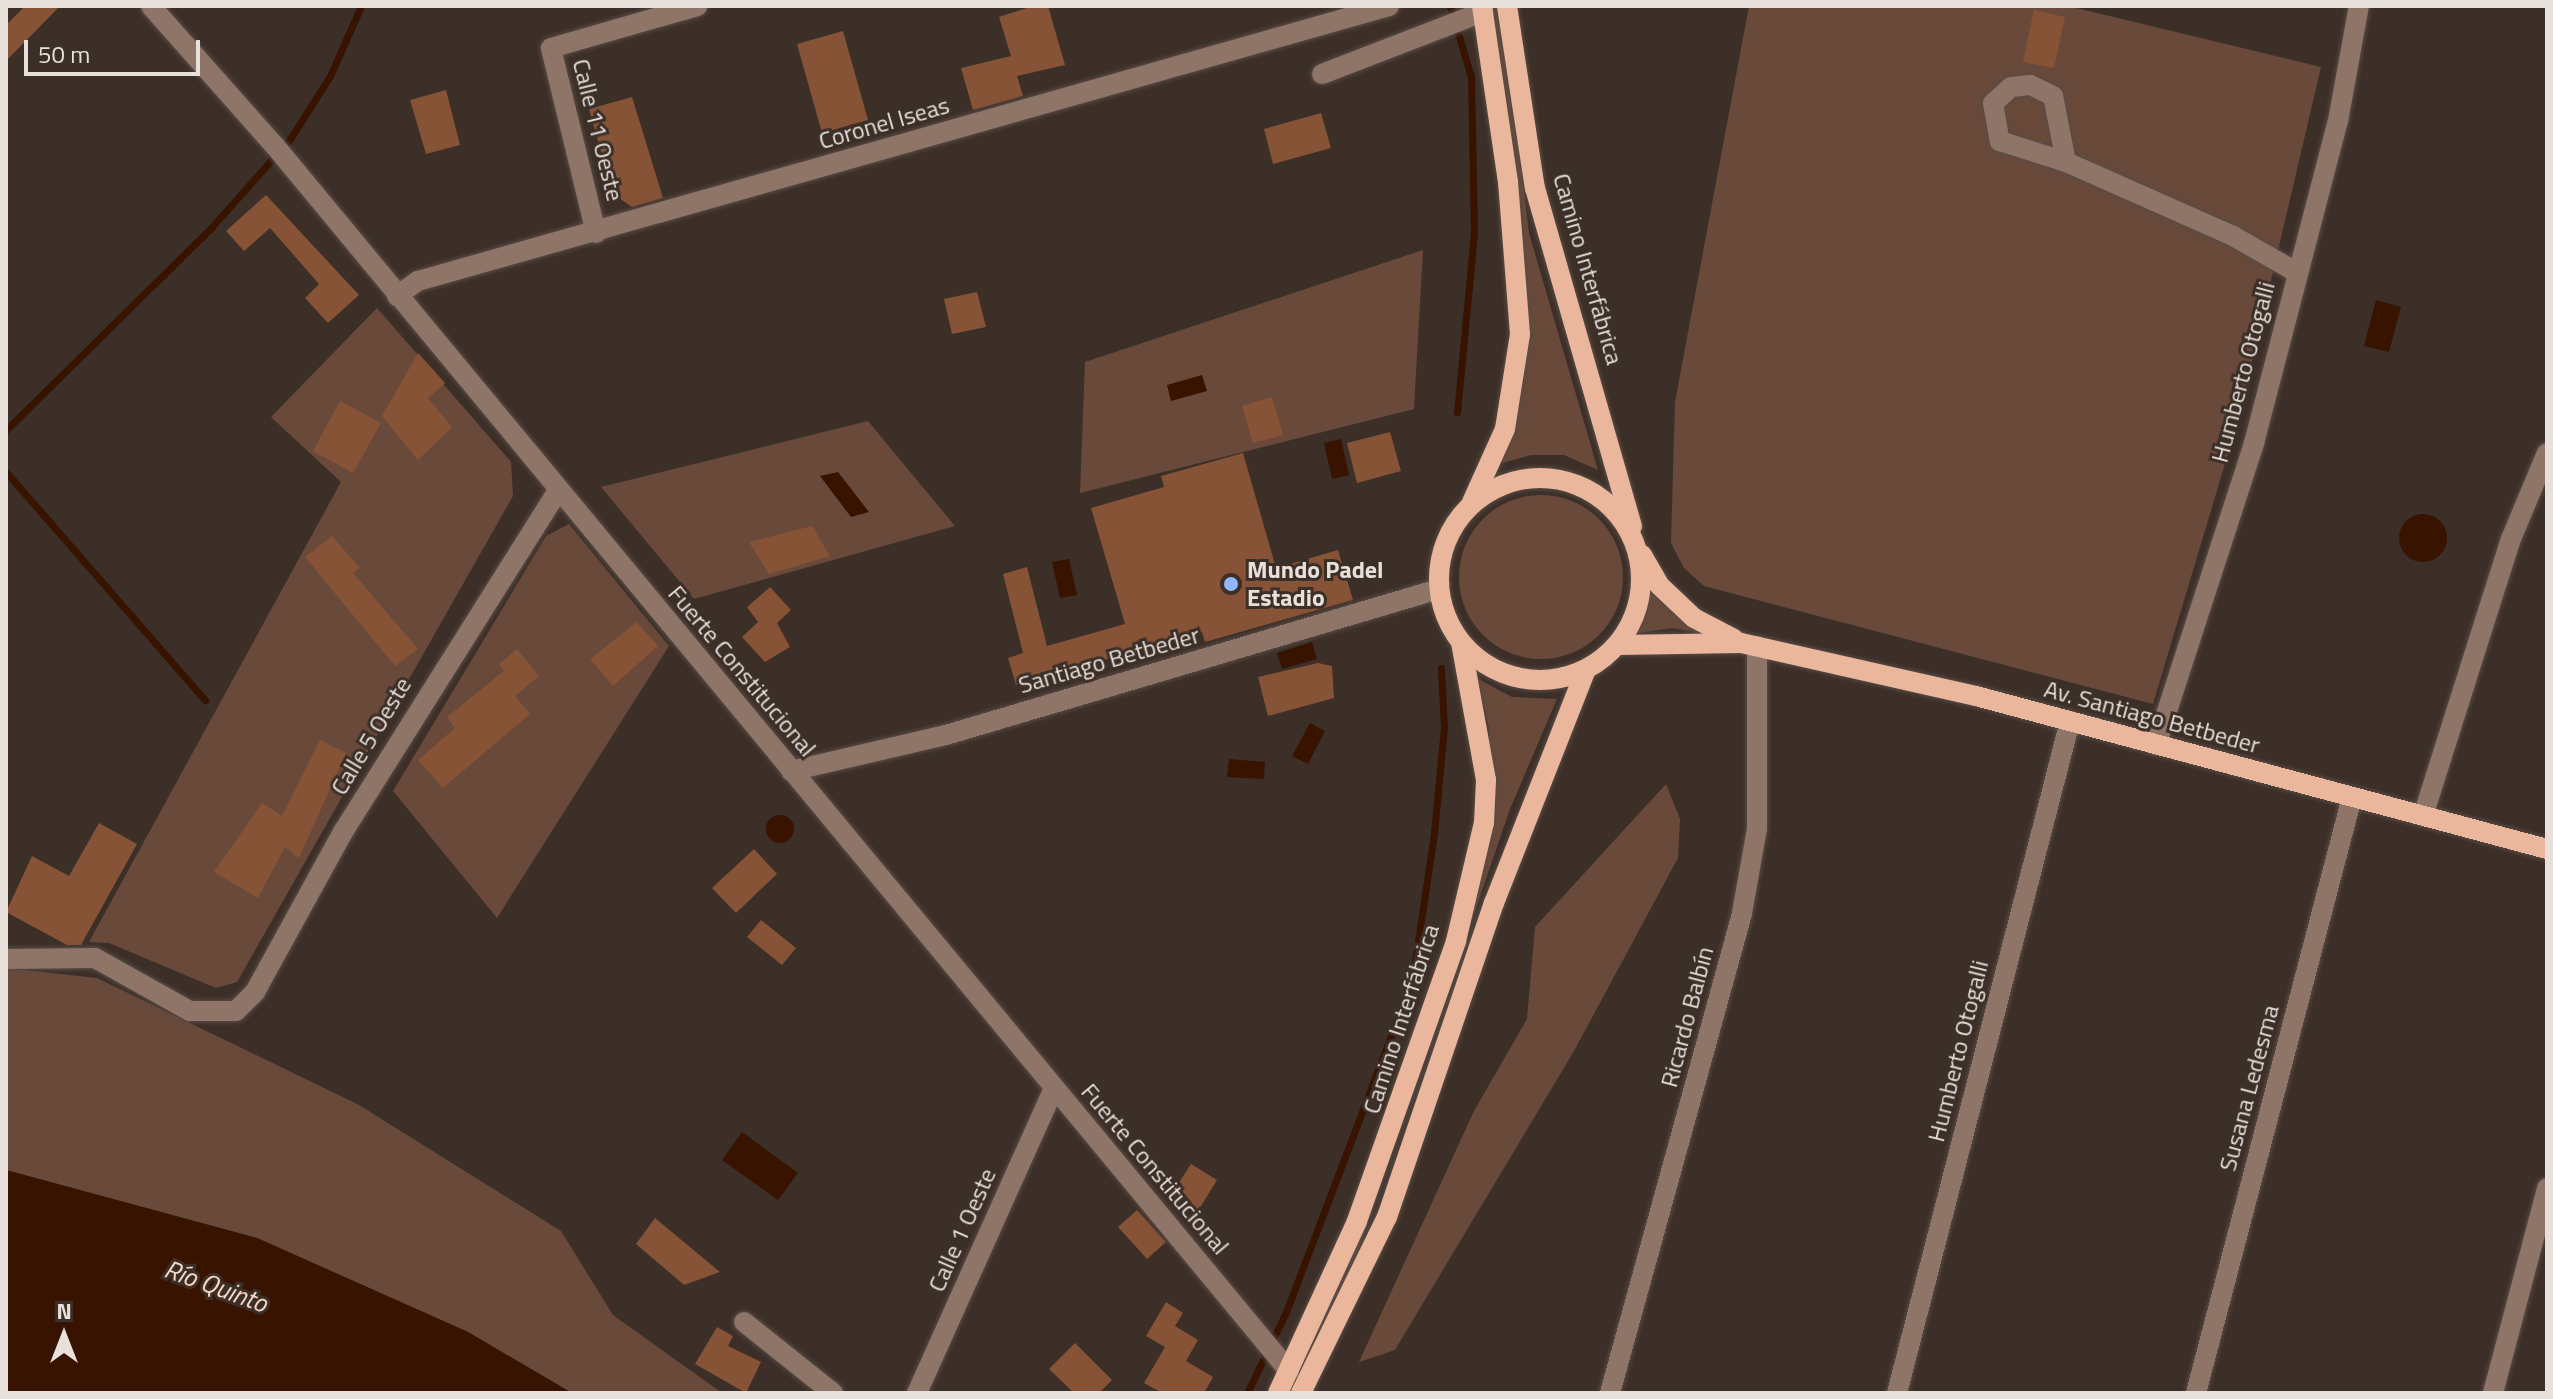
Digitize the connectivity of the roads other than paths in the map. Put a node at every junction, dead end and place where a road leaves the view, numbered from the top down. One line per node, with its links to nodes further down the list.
1 (151, 6): 11 (street, Fuerte Constitucional)
2 (697, 6): 9 (street, Calle 11 Oeste)
3 (1389, 6): 9 (street, Coronel Iseas)
4 (1507, 6): 15 (main road, Camino Interfábrica)
5 (2359, 6): 10 (street, Humberto Otogalli)
6 (1482, 9): 7 (street); 14 (main road, Camino Interfábrica)
7 (1322, 74)
8 (2066, 162): 10 (street)
9 (596, 233): 11 (street, Coronel Iseas)
10 (2296, 272): 22 (street, Humberto Otogalli)
11 (397, 296): 13 (street, Fuerte Constitucional)
12 (2547, 453): 25 (street)
13 (558, 490): 23 (street, Fuerte Constitucional); 27 (street, Calle 5 Oeste)
14 (1472, 502): 15 (main road, Camino Interfábrica); 16 (main road, Camino Interfábrica)
15 (1637, 545): 18 (main road); 19 (main road, Camino Interfábrica)
16 (1439, 589): 17 (main road, Camino Interfábrica); 23 (street, Santiago Betbeder)
17 (1461, 643): 20 (main road, Camino Interfábrica); 31 (main road, Camino Interfábrica)
18 (1749, 644): 19 (main road); 21 (main road, Av. Santiago Betbeder); 36 (street, Ricardo Balbín)
19 (1618, 645): 20 (main road, Camino Interfábrica)
20 (1586, 669): 35 (main road)
21 (2070, 721): 22 (main road, Av. Santiago Betbeder); 37 (street, Humberto Otogalli)
22 (2156, 745): 24 (main road, Av. Santiago Betbeder)
23 (791, 771): 28 (street, Fuerte Constitucional)
24 (2352, 797): 25 (main road, Av. Santiago Betbeder); 38 (street, Susana Ledesma)
25 (2423, 816): 26 (main road, Av. Santiago Betbeder)
26 (2547, 849)
27 (6, 959)
28 (1054, 1088): 31 (street, Fuerte Constitucional); 33 (street, Calle 1 Oeste)
29 (2547, 1188): 39 (street)
30 (744, 1322): 32 (street)
31 (1289, 1371): 34 (main road, Camino Interfábrica)
32 (833, 1393)
33 (917, 1393)
34 (1278, 1393)
35 (1301, 1393)
36 (1610, 1393)
37 (1897, 1393)
38 (2196, 1393)
39 (2493, 1393)

